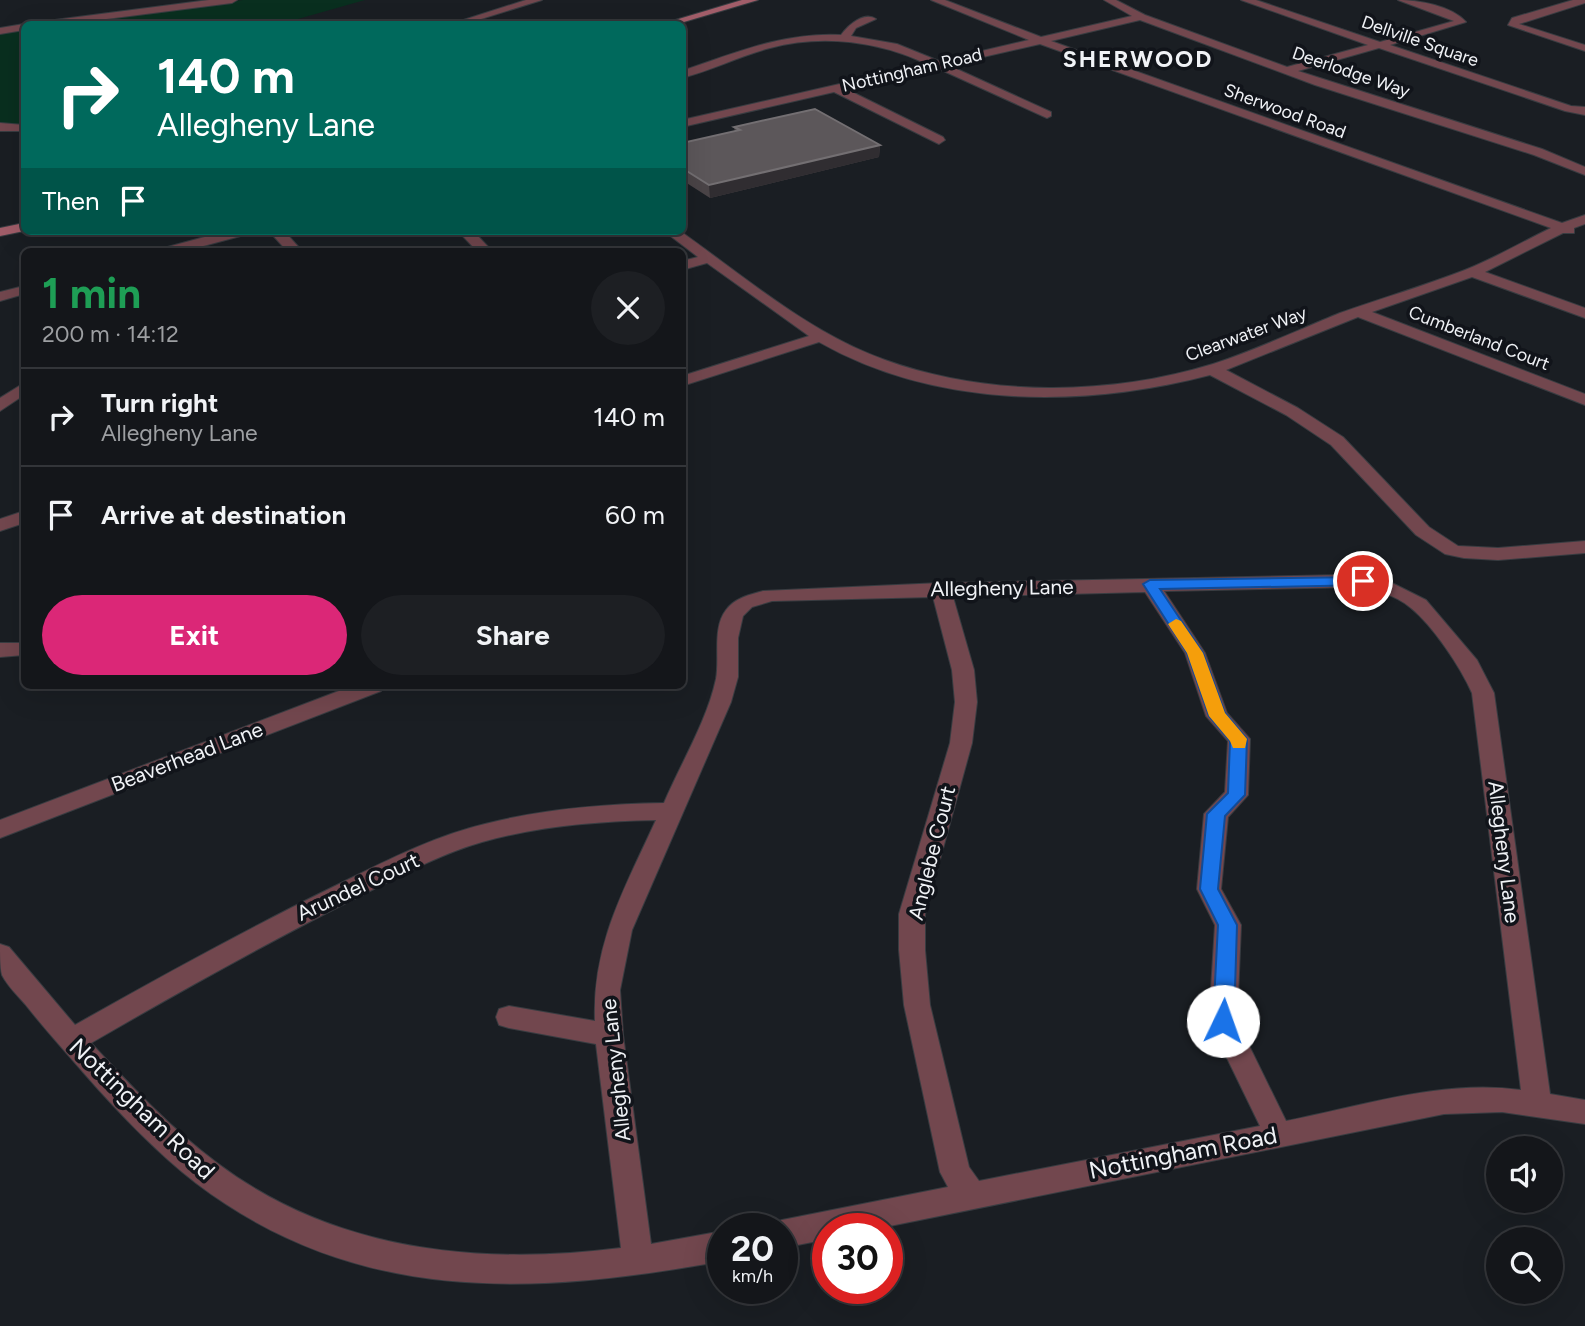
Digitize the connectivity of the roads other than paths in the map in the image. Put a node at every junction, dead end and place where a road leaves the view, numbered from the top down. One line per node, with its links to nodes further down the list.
1 (232, 0): 12 (street)
2 (537, 0): 13 (street)
3 (753, 0): 14 (main road)
4 (936, 0): 19 (street, Sherwood Road)
5 (1109, 0): 10 (street, Deerlodge Way)
6 (1245, 0): 20 (street, Dellville Square)
7 (1279, 0): 18 (street, Dellville Square)
8 (1403, 0): 18 (street)
9 (1583, 0): 21 (street)
10 (1141, 17): 19 (street, Nottingham Road); 23 (street, Deerlodge Way)
11 (871, 19): 17 (street)
12 (70, 21)
13 (466, 21)
14 (678, 21)
15 (21, 28): 16 (street)
16 (0, 31)
17 (843, 40): 22 (street); 24 (street)
18 (1401, 40): 20 (street); 25 (street, Dellville Square)
19 (1040, 41): 22 (street, Nottingham Road); 40 (street, Sherwood Road)
20 (1381, 46): 23 (street); 30 (street, Dellville Square)
21 (1585, 48)
22 (938, 64): 26 (street, Nottingham Road); 31 (street)
23 (1287, 71): 37 (street, Deerlodge Way)
24 (686, 74)
25 (1532, 83)
26 (835, 88): 32 (street, Nottingham Road); 36 (street)
27 (1572, 96): 28 (street)
28 (1585, 101)
29 (694, 111): 32 (street)
30 (1585, 111)
31 (1048, 114)
32 (706, 118): 33 (street, Nottingham Road)
33 (686, 123)
34 (0, 127): 35 (street)
35 (21, 128)
36 (939, 140)
37 (1585, 171)
38 (1585, 219): 40 (street)
39 (21, 228): 41 (main road)
40 (1563, 228): 46 (street, Sherwood Road); 52 (street, Clearwater Way)
41 (0, 232)
42 (228, 235): 47 (street)
43 (280, 235): 48 (street)
44 (469, 235): 49 (street)
45 (677, 235): 50 (street, Clearwater Way)
46 (1585, 235)
47 (180, 248)
48 (292, 248)
49 (482, 248)
50 (709, 258): 51 (street); 57 (street, Clearwater Way)
51 (686, 265)
52 (1472, 272): 55 (street, Clearwater Way); 56 (street)
53 (21, 291): 54 (street)
54 (0, 297)
55 (1359, 312): 58 (street, Clearwater Way); 61 (street, Cumberland Court)
56 (1585, 313)
57 (820, 337): 58 (street, Clearwater Way); 59 (street)
58 (1212, 369): 65 (street)
59 (686, 380)
60 (21, 390): 62 (street)
61 (1585, 400)
62 (0, 406)
63 (21, 518): 64 (street)
64 (0, 525)
65 (1584, 548)
66 (1150, 584): 67 (street, Allegheny Lane); 77 (street, Allegheny Lane); 79 (street)
67 (940, 589): 71 (street, Allegheny Lane); 80 (street, Anglebe Court)
68 (21, 649): 69 (street)
69 (0, 650)
70 (365, 689): 72 (street, Beaverhead Lane)
71 (672, 811): 75 (street, Allegheny Lane); 76 (street, Arundel Court)
72 (0, 829)
73 (0, 954): 76 (street, Nottingham Road)
74 (509, 1017): 75 (street)
75 (609, 1035): 83 (street, Allegheny Lane)
76 (70, 1041): 83 (street, Nottingham Road)
77 (1536, 1105): 78 (street, Nottingham Road); 79 (street, Nottingham Road)
78 (1585, 1112)
79 (1278, 1134): 80 (street, Nottingham Road)
80 (972, 1196): 81 (street, Nottingham Road)
81 (798, 1231)
82 (707, 1249): 83 (street, Nottingham Road)
83 (638, 1261)

